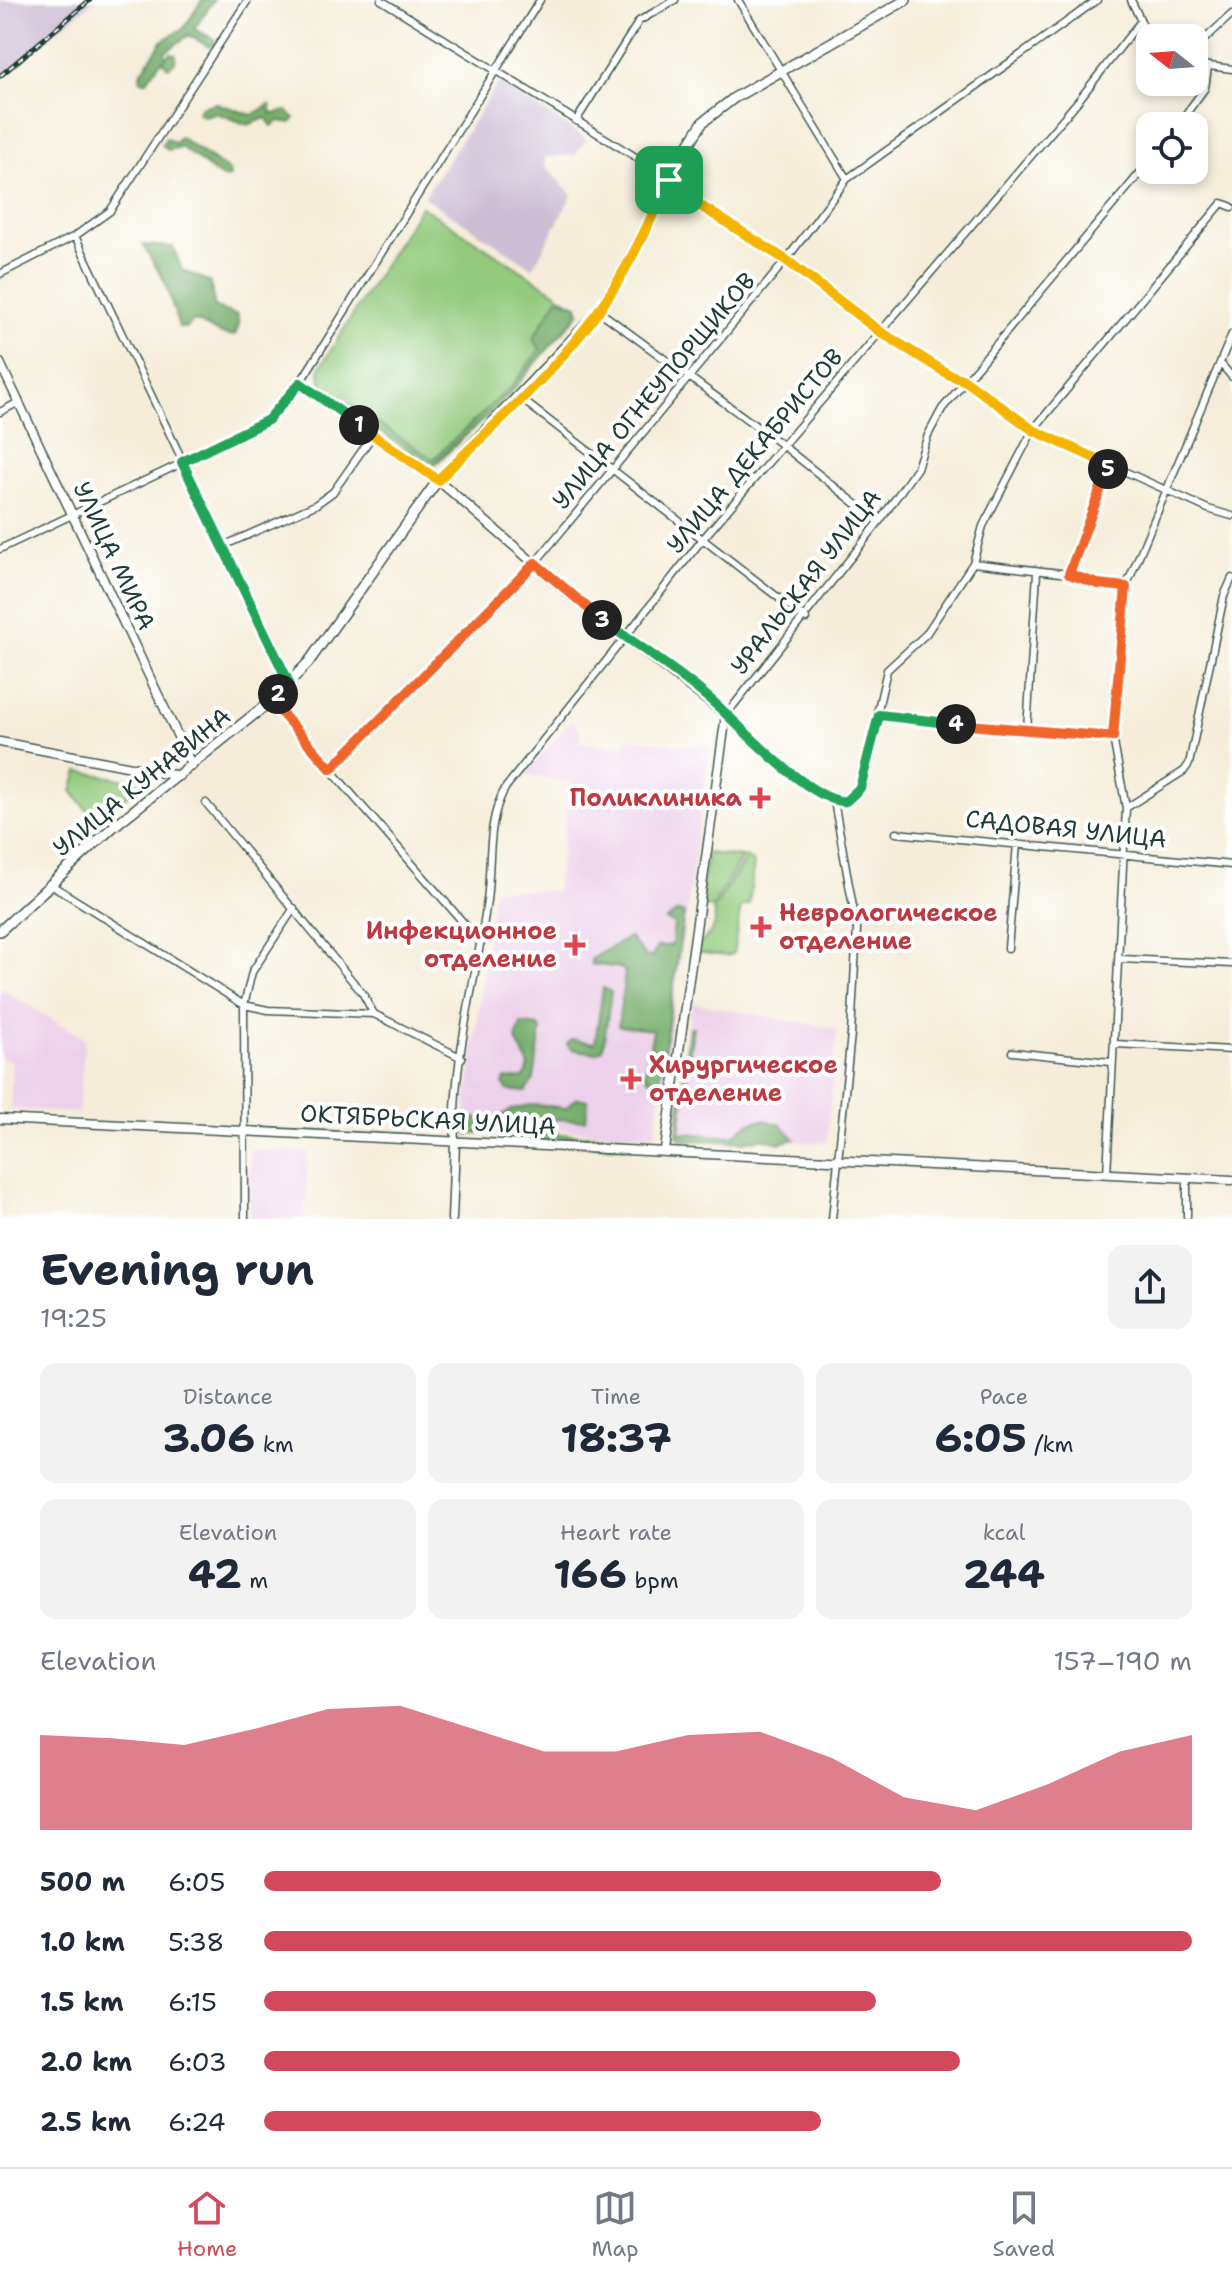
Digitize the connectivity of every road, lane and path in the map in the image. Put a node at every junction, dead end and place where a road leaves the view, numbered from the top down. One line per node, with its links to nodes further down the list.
1 (248, 0): 21 (street)
2 (381, 0): 14 (street)
3 (540, 0): 14 (street)
4 (675, 0): 16 (street)
5 (738, 0): 15 (street)
6 (906, 0): 15 (main road, УЛИЦА КУНАВИНА)
7 (1097, 0): 18 (street, УЛИЦА ОГНЕУПОРЩИКОВ)
8 (1131, 0): 10 (street)
9 (1232, 14): 11 (street)
10 (1140, 22): 25 (street, УЛИЦА ДЕКАБРИСТОВ)
11 (1208, 36)
12 (1208, 67): 13 (street)
13 (1232, 69)
14 (496, 71): 16 (street); 32 (street)
15 (781, 72): 18 (street); 19 (main road, УЛИЦА КУНАВИНА)
16 (576, 121): 19 (street)
17 (1136, 178): 31 (street, УРАЛЬСКАЯ УЛИЦА)
18 (847, 179): 22 (street, УЛИЦА ОГНЕУПОРЩИКОВ)
19 (669, 180): 22 (street); 24 (main road, УЛИЦА КУНАВИНА)
20 (1232, 207): 36 (street)
21 (75, 236): 23 (street); 39 (street)
22 (786, 260): 25 (street); 29 (street, УЛИЦА ОГНЕУПОРЩИКОВ)
23 (0, 274)
24 (599, 311): 29 (street); 33 (main road, УЛИЦА КУНАВИНА)
25 (879, 331): 31 (street); 38 (street, УЛИЦА ДЕКАБРИСТОВ)
26 (1232, 334): 28 (street)
27 (0, 363): 34 (main road, УЛИЦА МИРА)
28 (1220, 363): 30 (street); 43 (street)
29 (691, 376): 38 (street); 41 (street, УЛИЦА ОГНЕУПОРЩИКОВ)
30 (1232, 377)
31 (966, 381): 36 (street); 46 (street, УРАЛЬСКАЯ УЛИЦА)
32 (300, 383): 37 (street); 39 (street)
33 (520, 398): 41 (street); 42 (main road, УЛИЦА КУНАВИНА)
34 (19, 402): 35 (street); 44 (main road, УЛИЦА МИРА)
35 (0, 412)
36 (1033, 430): 40 (street); 51 (street)
37 (373, 435): 42 (street); 48 (street)
38 (782, 445): 46 (street); 47 (street, УЛИЦА ДЕКАБРИСТОВ)
39 (182, 462): 44 (street); 48 (street)
40 (1110, 465): 43 (street); 53 (street)
41 (612, 469): 47 (street); 50 (street, УЛИЦА ОГНЕУПОРЩИКОВ)
42 (438, 480): 50 (main road); 58 (main road, УЛИЦА КУНАВИНА)
43 (1167, 490): 45 (street); 55 (street)
44 (72, 514): 49 (street); 65 (main road, УЛИЦА МИРА)
45 (1232, 516)
46 (879, 522): 56 (street, УРАЛЬСКАЯ УЛИЦА)
47 (702, 540): 56 (street); 57 (street, УЛИЦА ДЕКАБРИСТОВ)
48 (223, 546): 58 (street)
49 (0, 549)
50 (535, 563): 57 (main road); 66 (street, УЛИЦА ОГНЕУПОРЩИКОВ)
51 (973, 563): 52 (street); 61 (street)
52 (1037, 573): 53 (street); 62 (street)
53 (1069, 574): 55 (street)
54 (1232, 578): 70 (street)
55 (1126, 587): 63 (street)
56 (806, 619): 60 (street, УРАЛЬСКАЯ УЛИЦА)
57 (627, 638): 60 (main road); 78 (street, УЛИЦА ДЕКАБРИСТОВ)
58 (289, 683): 59 (main road, УЛИЦА КУНАВИНА)
59 (271, 701): 65 (main road, УЛИЦА КУНАВИНА); 66 (street)
60 (726, 715): 68 (street); 92 (main road)
61 (879, 715): 62 (street); 68 (street)
62 (1027, 730): 63 (street)
63 (1113, 737): 70 (street)
64 (0, 742): 67 (main road)
65 (192, 766): 67 (main road, УЛИЦА КУНАВИНА)
66 (331, 769): 78 (street)
67 (179, 776): 75 (main road, УЛИЦА КУНАВИНА)
68 (834, 801): 93 (street)
69 (206, 803): 76 (street)
70 (1126, 808): 73 (street)
71 (896, 833): 72 (street, САДОВАЯ УЛИЦА)
72 (1017, 844): 73 (street, САДОВАЯ УЛИЦА); 79 (street)
73 (1121, 853): 74 (street, САДОВАЯ УЛИЦА); 80 (street)
74 (1232, 865)
75 (50, 884): 77 (main road, УЛИЦА КУНАВИНА); 82 (street)
76 (294, 908): 82 (street); 83 (street)
77 (0, 931)
78 (481, 943): 87 (street, УЛИЦА ДЕКАБРИСТОВ)
79 (1008, 948)
80 (1121, 959): 81 (street); 84 (street)
81 (1232, 964)
82 (244, 1005): 83 (street); 90 (street)
83 (374, 1014): 87 (street)
84 (1115, 1044): 85 (street); 88 (street)
85 (1232, 1050)
86 (1012, 1052): 88 (street)
87 (462, 1058): 91 (street, УЛИЦА ДЕКАБРИСТОВ)
88 (1111, 1062): 94 (street)
89 (0, 1119): 90 (main road, ОКТЯБРЬСКАЯ УЛИЦА)
90 (245, 1131): 91 (main road, ОКТЯБРЬСКАЯ УЛИЦА); 98 (street)
91 (455, 1143): 92 (main road, ОКТЯБРЬСКАЯ УЛИЦА); 99 (main road)
92 (665, 1150): 93 (main road, ОКТЯБРЬСКАЯ УЛИЦА)
93 (836, 1161): 94 (main road, ОКТЯБРЬСКАЯ УЛИЦА); 100 (street)
94 (1107, 1174): 95 (main road, ОКТЯБРЬСКАЯ УЛИЦА)
95 (1187, 1178): 96 (main road, ОКТЯБРЬСКАЯ УЛИЦА); 97 (street)
96 (1232, 1180)
97 (1187, 1216)
98 (245, 1219)
99 (452, 1219)
100 (832, 1219)

